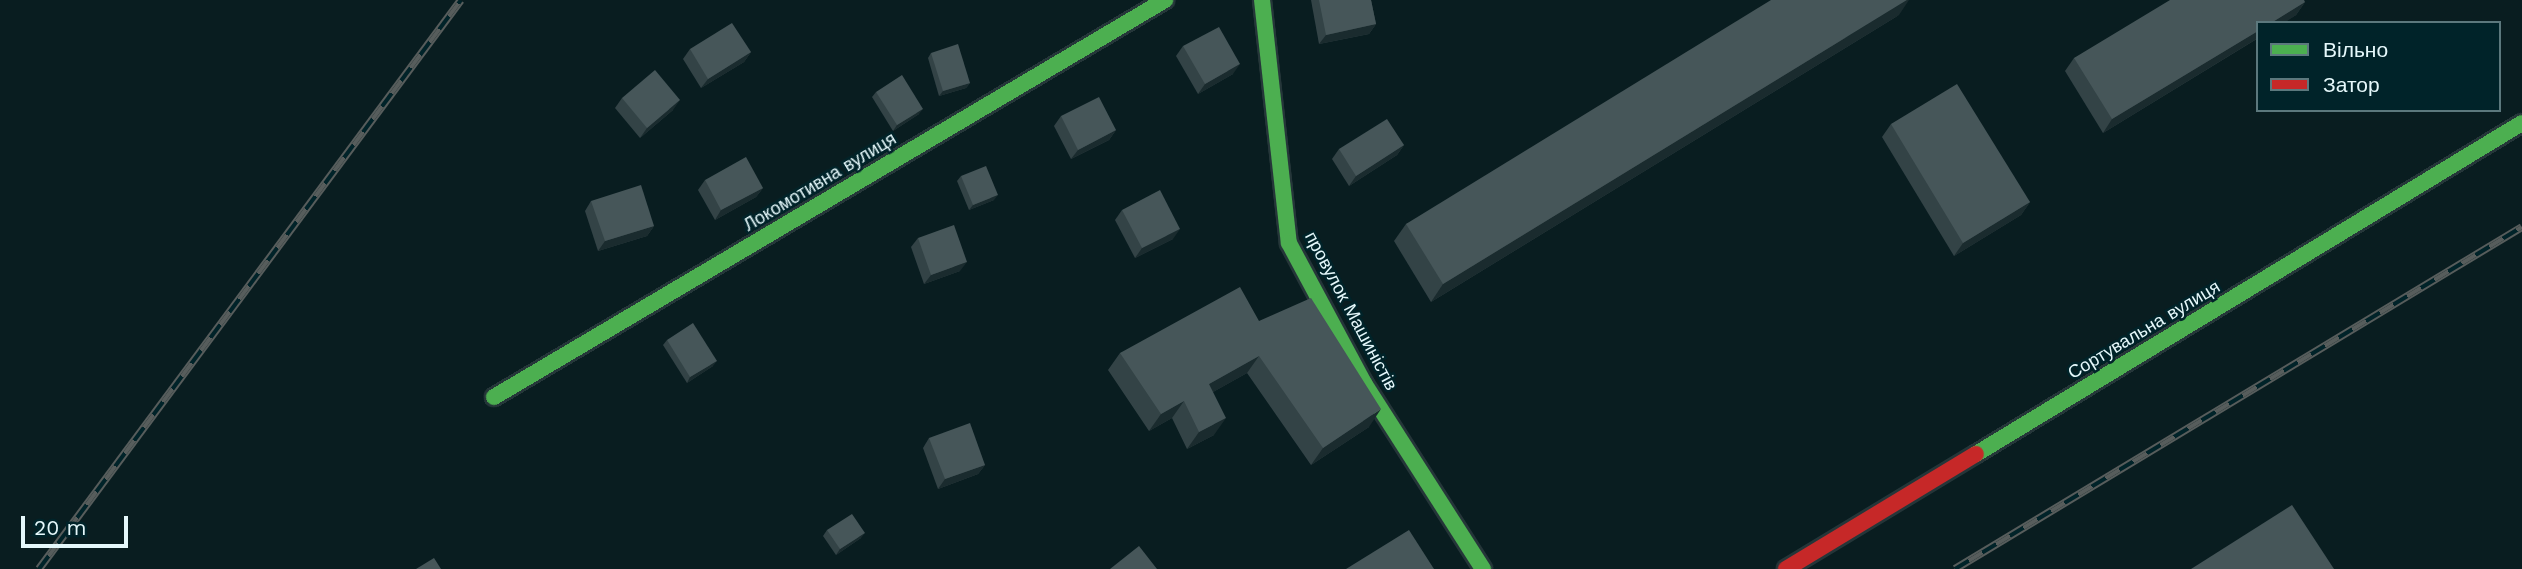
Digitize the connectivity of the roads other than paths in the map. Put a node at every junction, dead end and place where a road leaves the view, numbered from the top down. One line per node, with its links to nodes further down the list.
1 (1165, 0): 4 (street, Локомотивна вулиця)
2 (1262, 0): 5 (street, провулок Машиністів)
3 (2522, 123): 6 (street, Сортувальна вулиця)
4 (494, 397)
5 (1483, 569)
6 (1786, 569)

